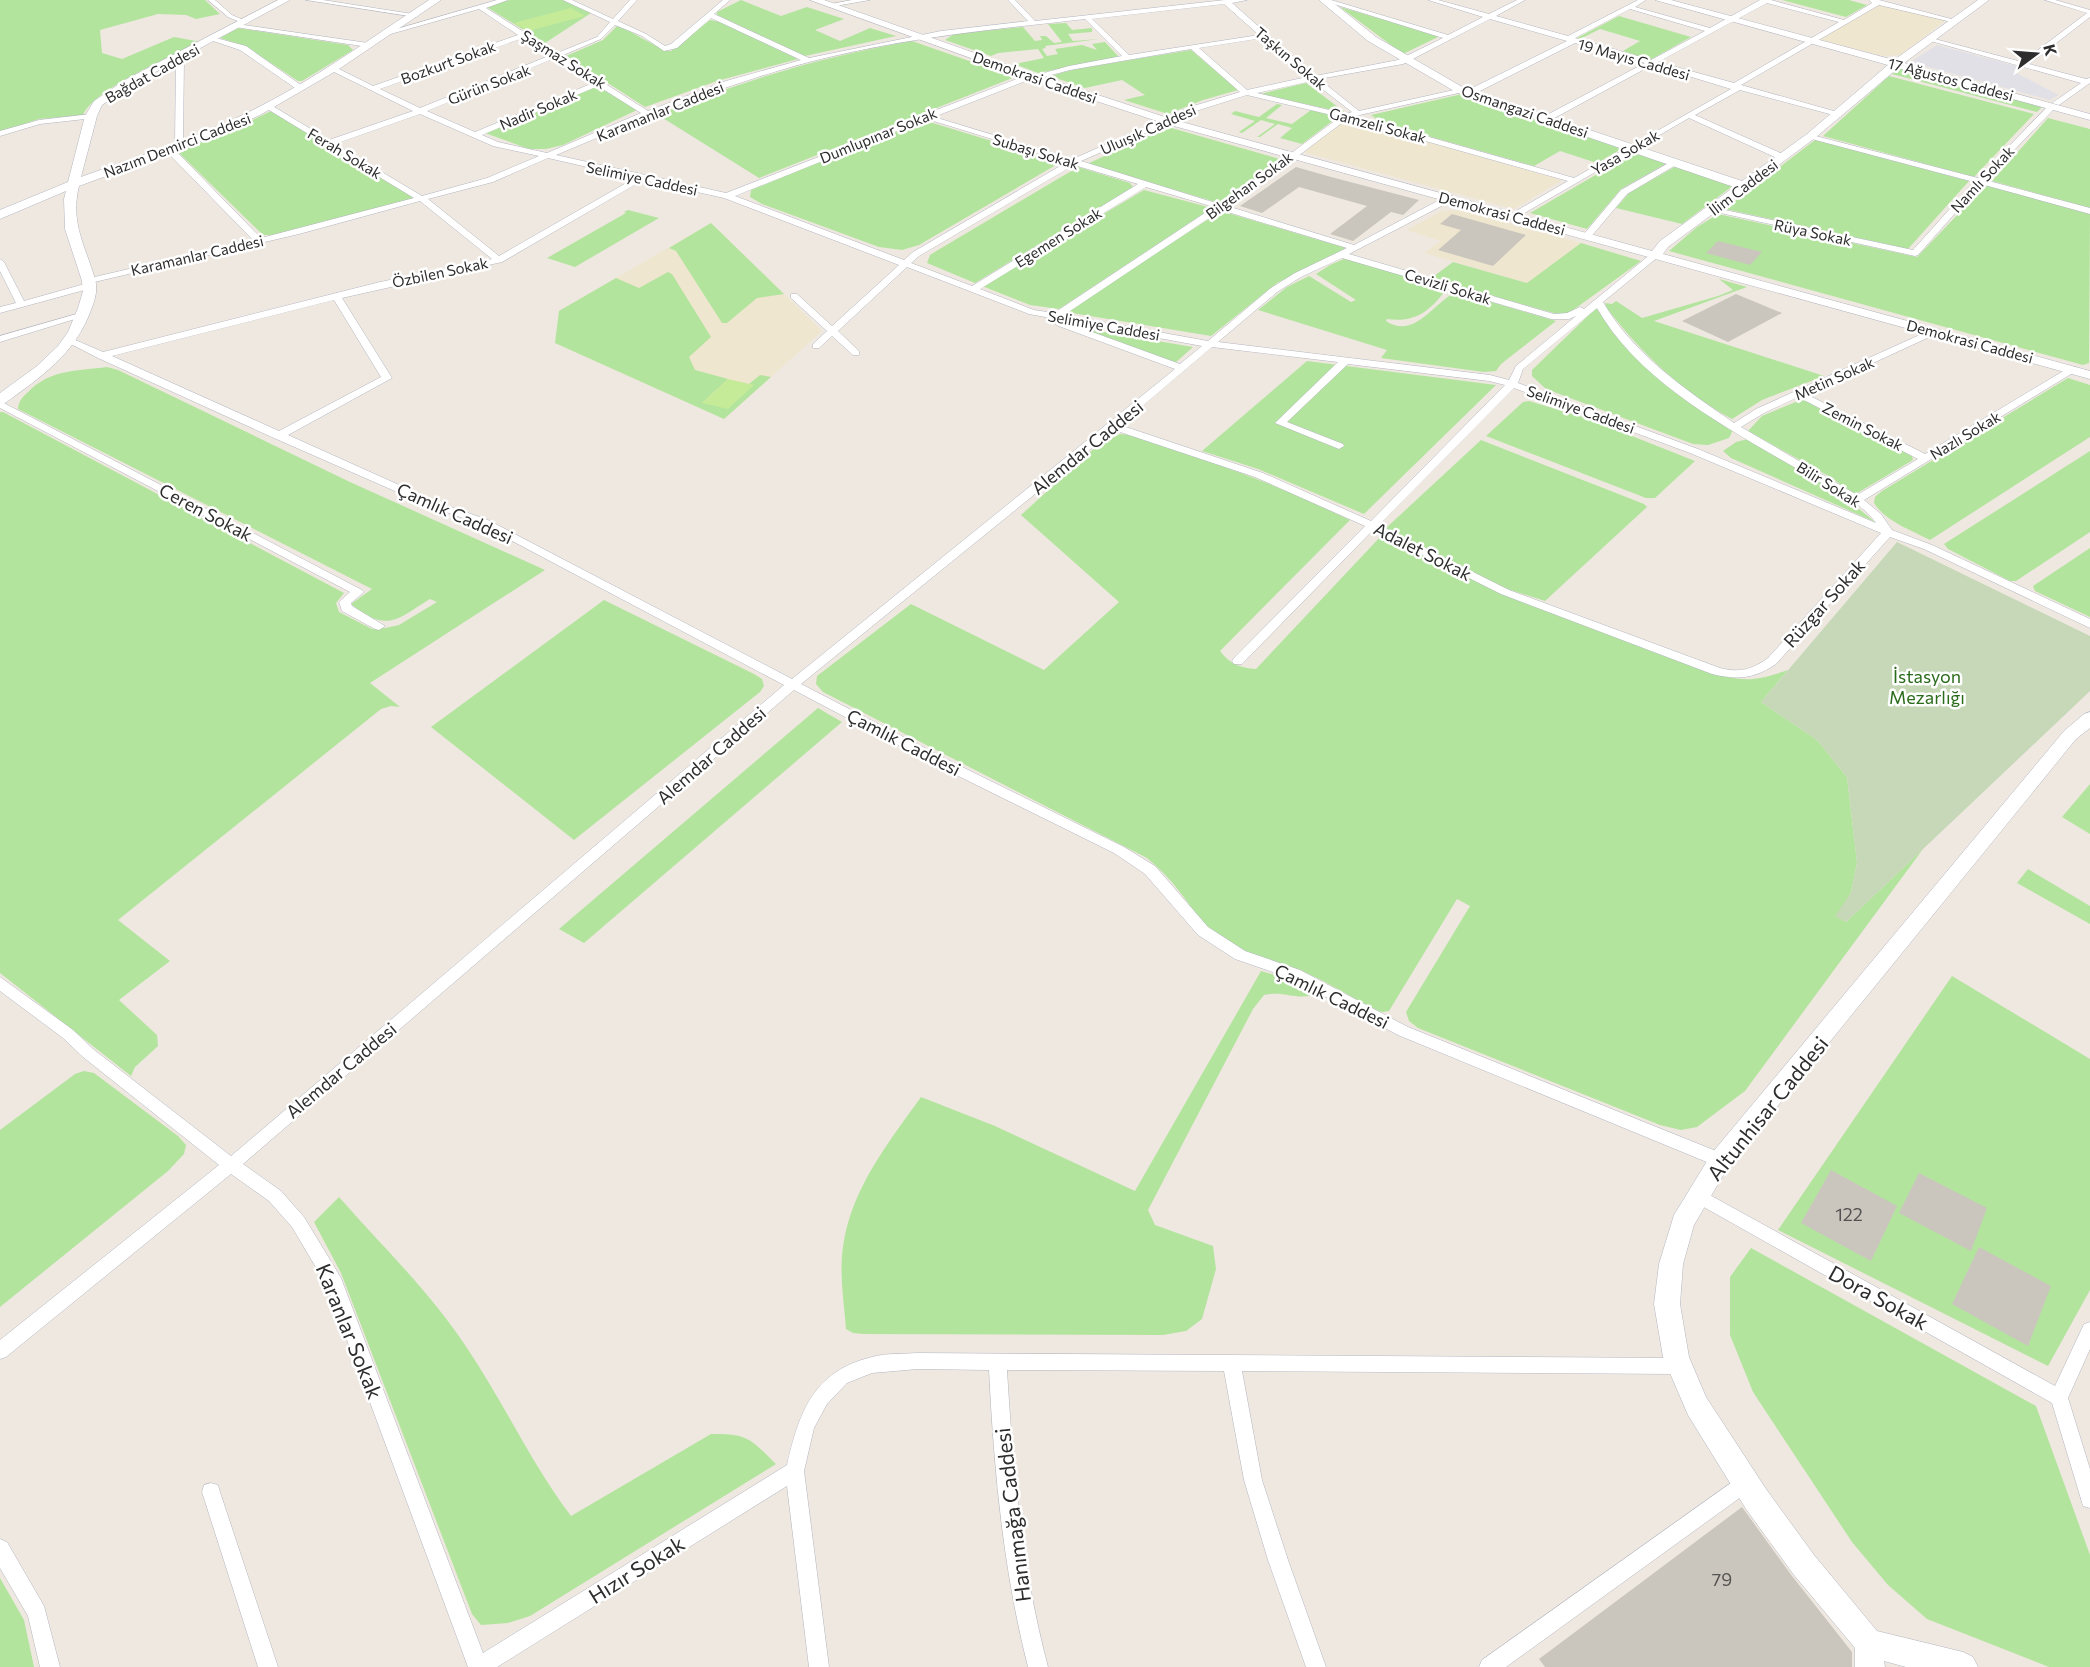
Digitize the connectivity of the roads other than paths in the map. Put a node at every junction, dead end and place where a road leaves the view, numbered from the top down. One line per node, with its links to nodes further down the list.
1 (211, 0): 39 (street)
2 (285, 0): 39 (main road, Bağdat Caddesi)
3 (309, 0): 30 (street)
4 (436, 0): 30 (main road, Nazım Demirci Caddesi)
5 (505, 0): 26 (street)
6 (566, 0): 35 (street)
7 (634, 0): 35 (street, Gürün Sokak)
8 (727, 0): 31 (street)
9 (867, 0): 25 (street)
10 (1011, 0): 38 (street)
11 (1163, 0): 28 (street)
12 (1244, 0): 23 (street, Karamanlar Caddesi)
13 (1324, 0): 45 (street); 56 (main road, Osmangazi Caddesi)
14 (1431, 0): 32 (street, 19 Mayıs Caddesi)
15 (1522, 0): 32 (street, Uluışık Caddesi)
16 (1643, 0): 27 (street, Bilgehan Sokak)
17 (1660, 0): 34 (main road, 17 Ağustos Caddesi)
18 (1766, 0): 34 (street); 37 (street)
19 (1870, 0): 24 (street)
20 (1984, 0): 36 (main road, İlim Caddesi)
21 (2048, 0): 29 (street)
22 (812, 2): 25 (main road, Demokrasi Caddesi); 43 (main road, Demokrasi Caddesi)
23 (1226, 2): 28 (street, Karamanlar Caddesi); 44 (street, Taşkın Sokak)
24 (1879, 2): 36 (street); 37 (street, Yasa Sokak)
25 (829, 5): 43 (main road, Demokrasi Caddesi)
26 (480, 7): 41 (street); 42 (street, Şaşmaz Sokak)
27 (1629, 7): 40 (street); 47 (street, Bilgehan Sokak)
28 (1173, 8): 33 (street, Karamanlar Caddesi)
29 (2090, 13): 59 (street)
30 (416, 15): 41 (main road, Nazım Demirci Caddesi)
31 (710, 15): 35 (street); 55 (street)
32 (1489, 17): 45 (street, Uluışık Caddesi); 47 (street, 19 Mayıs Caddesi)
33 (1088, 18): 38 (street, Karamanlar Caddesi); 54 (street)
34 (1730, 19): 40 (street); 49 (main road, 17 Ağustos Caddesi)
35 (615, 21): 53 (street, Gürün Sokak)
36 (1956, 21): 48 (main road, İlim Caddesi)
37 (1845, 22): 49 (street, Yasa Sokak)
38 (1033, 23): 43 (street, Karamanlar Caddesi)
39 (241, 24): 46 (main road, Bağdat Caddesi); 50 (street)
40 (1710, 30): 58 (street)
41 (387, 33): 50 (main road, Nazım Demirci Caddesi)
42 (524, 35): 53 (street, Şaşmaz Sokak); 67 (street, Bozkurt Sokak)
43 (918, 36): 55 (street, Karamanlar Caddesi); 61 (main road, Demokrasi Caddesi)
44 (1263, 36): 51 (street, Dumlupınar Sokak); 62 (street, Taşkın Sokak)
45 (1448, 37): 56 (street, Uluışık Caddesi)
46 (212, 39): 52 (main road, Bağdat Caddesi); 66 (street)
47 (1570, 40): 58 (street, 19 Mayıs Caddesi); 69 (street, Bilgehan Sokak)
48 (1931, 40): 57 (main road, İlim Caddesi); 59 (street)
49 (1812, 41): 57 (main road, 17 Ağustos Caddesi); 65 (street, Yasa Sokak)
50 (368, 45): 60 (main road, Nazım Demirci Caddesi)
51 (1193, 47): 54 (street, Dumlupınar Sokak); 68 (street, Gamzeli Sokak)
52 (180, 56): 78 (main road, Bağdat Caddesi); 88 (street)
53 (558, 57): 64 (street, Şaşmaz Sokak); 72 (street, Gürün Sokak)
54 (1127, 57): 61 (street, Dumlupınar Sokak)
55 (807, 60): 74 (street, Karamanlar Caddesi)
56 (1404, 60): 62 (street, Uluışık Caddesi); 69 (main road, Osmangazi Caddesi)
57 (1898, 62): 70 (main road, 17 Ağustos Caddesi); 77 (main road, İlim Caddesi)
58 (1652, 63): 65 (street, 19 Mayıs Caddesi); 82 (street)
59 (2024, 65): 63 (street)
60 (332, 69): 66 (main road, Nazım Demirci Caddesi); 67 (street, Selimiye Caddesi)
61 (1033, 77): 79 (street, Dumlupınar Sokak); 83 (main road, Demokrasi Caddesi)
62 (1312, 78): 68 (street, Uluışık Caddesi); 75 (street, Taşkın Sokak)
63 (2088, 81): 70 (street, Namlı Sokak)
64 (601, 82): 74 (street, Şaşmaz Sokak); 85 (street, Nadir Sokak)
65 (1735, 87): 76 (street, Yasa Sokak); 77 (street, 19 Mayıs Caddesi)
66 (301, 88): 71 (main road, Nazım Demirci Caddesi)
67 (372, 89): 72 (street, Selimiye Caddesi)
68 (1245, 92): 80 (street, Gamzeli Sokak); 83 (street, Uluışık Caddesi)
69 (1464, 92): 75 (street, Bilgehan Sokak); 82 (main road, Osmangazi Caddesi)
70 (2054, 105): 73 (main road, 17 Ağustos Caddesi); 81 (main road, 17 Ağustos Caddesi); 99 (street, Namlı Sokak)
71 (268, 107): 87 (street, Ferah Sokak); 88 (main road, Nazım Demirci Caddesi)
72 (420, 111): 85 (street, Selimiye Caddesi); 87 (street, Gürün Sokak)
73 (2090, 112)
74 (646, 113): 91 (street, Karamanlar Caddesi)
75 (1358, 113): 80 (street, Bilgehan Sokak)
76 (1688, 115): 89 (street, Yasa Sokak); 92 (street)
77 (1838, 115): 86 (main road, İlim Caddesi)
78 (91, 116): 84 (street); 95 (main road, Bağdat Caddesi)
79 (924, 116): 93 (street, Subaşı Sokak); 104 (street, Dumlupınar Sokak)
80 (1346, 116): 90 (street, Bilgehan Sokak); 98 (street, Gamzeli Sokak)
81 (2090, 117)
82 (1546, 118): 89 (main road, Osmangazi Caddesi)
83 (1167, 121): 90 (main road, Demokrasi Caddesi); 93 (street, Uluışık Caddesi)
84 (0, 135)
85 (475, 135): 91 (street, Selimiye Caddesi)
86 (1811, 136): 92 (main road, İlim Caddesi); 99 (street)
87 (329, 142): 107 (street, Ferah Sokak)
88 (174, 148): 96 (main road, Nazım Demirci Caddesi); 114 (street)
89 (1634, 148): 94 (main road, Osmangazi Caddesi); 98 (street, Yasa Sokak)
90 (1292, 155): 105 (main road, Demokrasi Caddesi); 108 (street, Bilgehan Sokak)
91 (546, 157): 97 (street, Selimiye Caddesi); 107 (street, Karamanlar Caddesi)
92 (1782, 158): 102 (main road, İlim Caddesi)
93 (1073, 162): 101 (street, Subaşı Sokak); 121 (street, Uluışık Caddesi)
94 (1677, 162): 102 (main road, Osmangazi Caddesi); 113 (street)
95 (77, 167): 96 (main road); 100 (main road, Bağdat Caddesi)
96 (118, 168): 100 (main road, Nazım Demirci Caddesi)
97 (640, 178): 104 (street, Selimiye Caddesi); 119 (street, Özbilen Sokak)
98 (1576, 181): 112 (street, Yasa Sokak)
99 (1980, 181): 110 (street); 116 (street, Namlı Sokak)
100 (72, 184): 103 (main road, Nazım Demirci Caddesi); 106 (main road, Bağdat Caddesi)
101 (1143, 185): 108 (street, Subaşı Sokak); 123 (street, Egemen Sokak)
102 (1744, 186): 109 (main road, İlim Caddesi)
103 (41, 196): 106 (main road); 111 (main road, Nazım Demirci Caddesi)
104 (728, 196): 121 (street, Selimiye Caddesi)
105 (1450, 198): 112 (main road, Demokrasi Caddesi); 115 (street, Alemdar Caddesi)
106 (70, 199): 122 (main road, Bağdat Caddesi)
107 (422, 199): 114 (street, Karamanlar Caddesi); 119 (street, Ferah Sokak)
108 (1219, 208): 115 (street, Subaşı Sokak); 131 (street, Bilgehan Sokak)
109 (1711, 210): 116 (street, Rüya Sokak); 118 (main road, İlim Caddesi)
110 (2090, 211)
111 (0, 215)
112 (1514, 216): 113 (main road, Demokrasi Caddesi)
113 (1587, 236): 118 (main road, Demokrasi Caddesi)
114 (259, 241): 122 (street, Karamanlar Caddesi)
115 (1355, 248): 117 (street, Alemdar Caddesi)
116 (1915, 253)
117 (1342, 255): 126 (street, Cevizli Sokak); 136 (street, Alemdar Caddesi)
118 (1654, 255): 126 (street, İlim Caddesi); 133 (main road, Demokrasi Caddesi)
119 (499, 260): 124 (street, Özbilen Sokak)
120 (0, 262): 127 (street)
121 (905, 262): 123 (street, Selimiye Caddesi); 132 (street, Uluışık Caddesi)
122 (89, 283): 127 (street, Karamanlar Caddesi); 130 (main road)
123 (972, 290): 129 (street, Selimiye Caddesi)
124 (336, 296): 139 (street, Özbilen Sokak); 149 (street)
125 (794, 296): 132 (street)
126 (1598, 301): 144 (street, İlim Caddesi); 148 (street, Bilir Sokak)
127 (21, 304): 128 (street, Karamanlar Caddesi)
128 (0, 310)
129 (1032, 312): 131 (street, Selimiye Caddesi); 141 (street)
130 (83, 315): 134 (street); 135 (main road)
131 (1054, 317): 136 (street, Selimiye Caddesi)
132 (832, 331): 137 (street, Uluışık Caddesi); 138 (street)
133 (1935, 332): 142 (main road, Demokrasi Caddesi); 145 (street, Metin Sokak)
134 (0, 339)
135 (70, 341): 139 (street, Çamlık Caddesi); 146 (main road)
136 (1209, 344): 140 (street, Selimiye Caddesi); 141 (street, Alemdar Caddesi)
137 (816, 346)
138 (856, 353)
139 (101, 356): 149 (street, Çamlık Caddesi)
140 (1345, 361): 144 (street, Selimiye Caddesi); 150 (street)
141 (1182, 368): 147 (street, Alemdar Caddesi)
142 (2073, 369): 143 (main road, Demokrasi Caddesi); 151 (street, Nazlı Sokak)
143 (2090, 375)
144 (1512, 384): 153 (street, İlim Caddesi); 154 (street, Selimiye Caddesi)
145 (1799, 394): 148 (street, Metin Sokak); 151 (street, Zemin Sokak)
146 (0, 402): 156 (street, Ceren Sokak)
147 (1113, 426): 153 (street, Adalet Sokak); 159 (street, Alemdar Caddesi)
148 (1734, 427): 152 (street, Bilir Sokak)
149 (278, 436): 159 (street, Çamlık Caddesi)
150 (1339, 446)
151 (1927, 459): 152 (street, Nazlı Sokak)
152 (1857, 500): 154 (street, Bilir Sokak)
153 (1372, 526): 157 (street, İlim Caddesi); 158 (street, Adalet Sokak)
154 (1888, 532): 155 (street, Bilir Sokak); 158 (street, Rüzgar Sokak)
155 (2090, 624)
156 (379, 626)
157 (1238, 661)
158 (1757, 672)
159 (793, 684): 162 (street, Çamlık Caddesi); 163 (street, Alemdar Caddesi)
160 (2090, 717): 162 (main road, Altunhisar Caddesi)
161 (0, 983): 163 (street, Karanlar Sokak)
162 (1720, 1160): 164 (main road, Altunhisar Caddesi)
163 (231, 1165): 166 (street, Alemdar Caddesi); 179 (street, Karanlar Sokak)
164 (1699, 1196): 169 (main road, Altunhisar Caddesi); 170 (street, Dora Sokak)
165 (2090, 1330): 170 (street)
166 (0, 1351)
167 (998, 1362): 168 (street); 171 (street); 181 (street, Hanımağa Caddesi)
168 (1231, 1363): 169 (street); 182 (street)
169 (1679, 1366): 172 (main road, Altunhisar Caddesi)
170 (2059, 1398): 174 (street)
171 (795, 1471): 179 (street, Hızır Sokak); 180 (street)
172 (1745, 1482): 176 (main road, Altunhisar Caddesi); 183 (street)
173 (211, 1492): 178 (street)
174 (2090, 1499)
175 (0, 1549): 177 (street)
176 (1870, 1655): 184 (main road, Altunhisar Caddesi)
177 (50, 1667)
178 (268, 1667)
179 (478, 1667)
180 (819, 1667)
181 (1038, 1667)
182 (1316, 1667)
183 (1489, 1667)
184 (1963, 1667)

